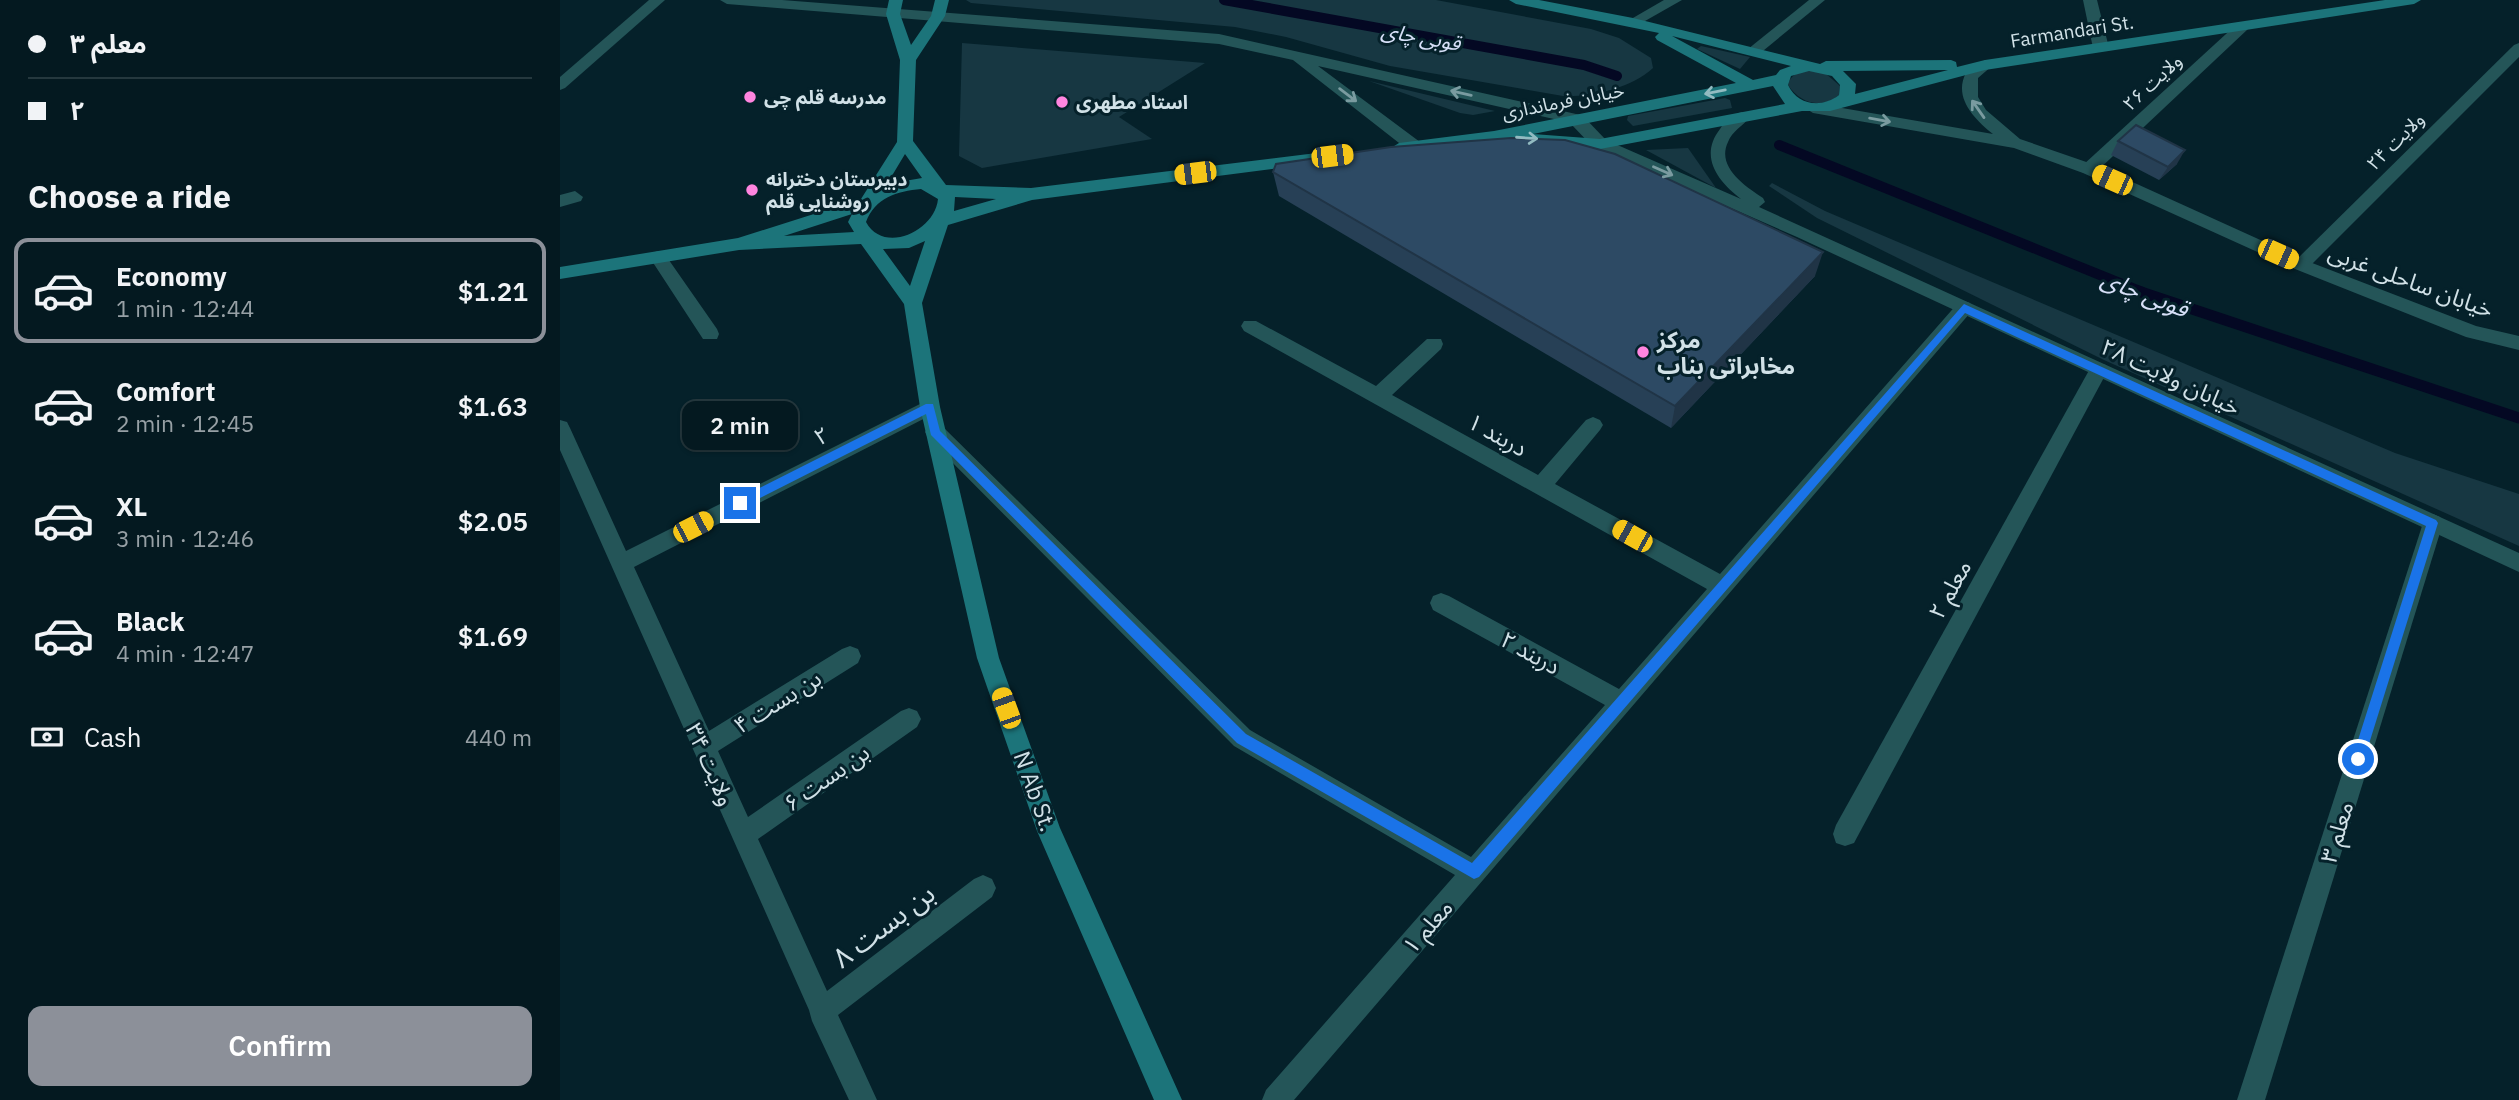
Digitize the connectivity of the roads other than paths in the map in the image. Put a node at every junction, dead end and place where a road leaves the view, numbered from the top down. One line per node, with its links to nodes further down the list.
1 (658, 0): 22 (street)
2 (727, 0): 10 (street)
3 (942, 0): 11 (main road)
4 (1516, 0): 12 (main road)
5 (1675, 0): 12 (street)
6 (1818, 0): 16 (street)
7 (2090, 0): 14 (street)
8 (2414, 0): 9 (main road, Farmandari St.)
9 (2390, 2): 13 (main road, Farmandari St.)
10 (894, 7): 11 (street); 18 (main road)
11 (938, 16): 17 (street); 18 (main road)
12 (1633, 22): 16 (main road); 23 (main road)
13 (2243, 26): 14 (main road, Farmandari St.); 35 (street, ولایت ۲۶)
14 (2101, 48): 19 (main road, Farmandari St.)
15 (2519, 48): 44 (street, ولایت ۲۴)
16 (1753, 52): 20 (main road)
17 (1293, 54): 27 (street, one-way to 17); 32 (street, one-way to 32)
18 (908, 60): 29 (main road)
19 (1985, 65): 20 (main road, Farmandari St.); 24 (main road, Farmandari St.); 30 (street, خیابان ساحلی غربی, one-way to 19)
20 (1814, 66): 21 (main road); 24 (main road)
21 (1782, 79): 23 (main road, خیابان فرمانداری); 25 (main road)
22 (560, 85)
23 (1751, 85): 27 (main road, خیابان فرمانداری, one-way to 27)
24 (1842, 102): 25 (main road)
25 (1807, 107): 26 (main road, خیابان فرمانداری); 30 (street, خیابان ساحلی غربی, one-way to 30)
26 (1742, 117): 31 (main road, خیابان فرمانداری); 40 (street, خیابان ولایت ۲۸)
27 (1576, 119): 28 (main road, خیابان فرمانداری); 31 (street)
28 (1494, 136): 31 (main road, خیابان فرمانداری, one-way to 31); 32 (main road)
29 (905, 142): 36 (main road); 38 (main road)
30 (2017, 143): 35 (street, خیابان ساحلی غربی)
31 (1600, 144): 40 (street, خیابان ولایت ۲۸, one-way to 40)
32 (1414, 146): 33 (main road)
33 (1387, 149)
34 (1360, 153): 37 (main road)
35 (2089, 169): 44 (street, خیابان ساحلی غربی)
36 (941, 191): 37 (main road); 38 (main road); 39 (main road)
37 (1031, 194): 39 (main road)
38 (867, 203): 41 (main road); 42 (main road)
39 (941, 221): 41 (main road); 46 (main road, N Ab St.)
40 (1802, 233): 47 (street, خیابان ولایت ۲۸)
41 (866, 238): 42 (main road); 46 (main road, N Ab St.)
42 (739, 244): 43 (main road)
43 (658, 257): 45 (main road); 49 (street)
44 (2301, 265): 50 (street, خیابان ساحلی غربی)
45 (560, 273)
46 (913, 303): 54 (main road, N Ab St.)
47 (1964, 308): 52 (street, خیابان ولایت ۲۸); 62 (street, معلم ۱)
48 (1251, 326): 53 (street, دربند ۱)
49 (710, 334)
50 (2519, 343)
51 (1434, 344): 53 (street)
52 (2099, 370): 59 (street, خیابان ولایت ۲۸); 68 (street, معلم ۲)
53 (1378, 396): 58 (street, دربند ۱)
54 (930, 407): 57 (main road, N Ab St.); 60 (street, ۲)
55 (1593, 425): 58 (street)
56 (560, 428): 60 (street, ولایت ۳۴)
57 (935, 432): 70 (street); 74 (main road, N Ab St.)
58 (1541, 486): 62 (street, دربند ۱)
59 (2432, 523): 61 (street, خیابان ولایت ۲۸); 76 (street, معلم ۳)
60 (622, 563): 67 (street, ولایت ۳۴)
61 (2519, 563)
62 (1722, 586): 65 (street, معلم ۱)
63 (1441, 603): 65 (street, دربند ۲)
64 (850, 656): 67 (street, بن بست ۴)
65 (1622, 702): 70 (street, معلم ۱)
66 (909, 719): 69 (street, بن بست ۶)
67 (704, 747): 69 (street, ولایت ۳۴)
68 (1845, 834)
69 (742, 835): 72 (street, ولایت ۳۴)
70 (1474, 872): 75 (street, معلم ۱)
71 (983, 888): 72 (street, بن بست ۸)
72 (821, 1012): 73 (street, ولایت ۳۴)
73 (863, 1100)
74 (1168, 1100)
75 (1276, 1100)
76 (2251, 1100)

